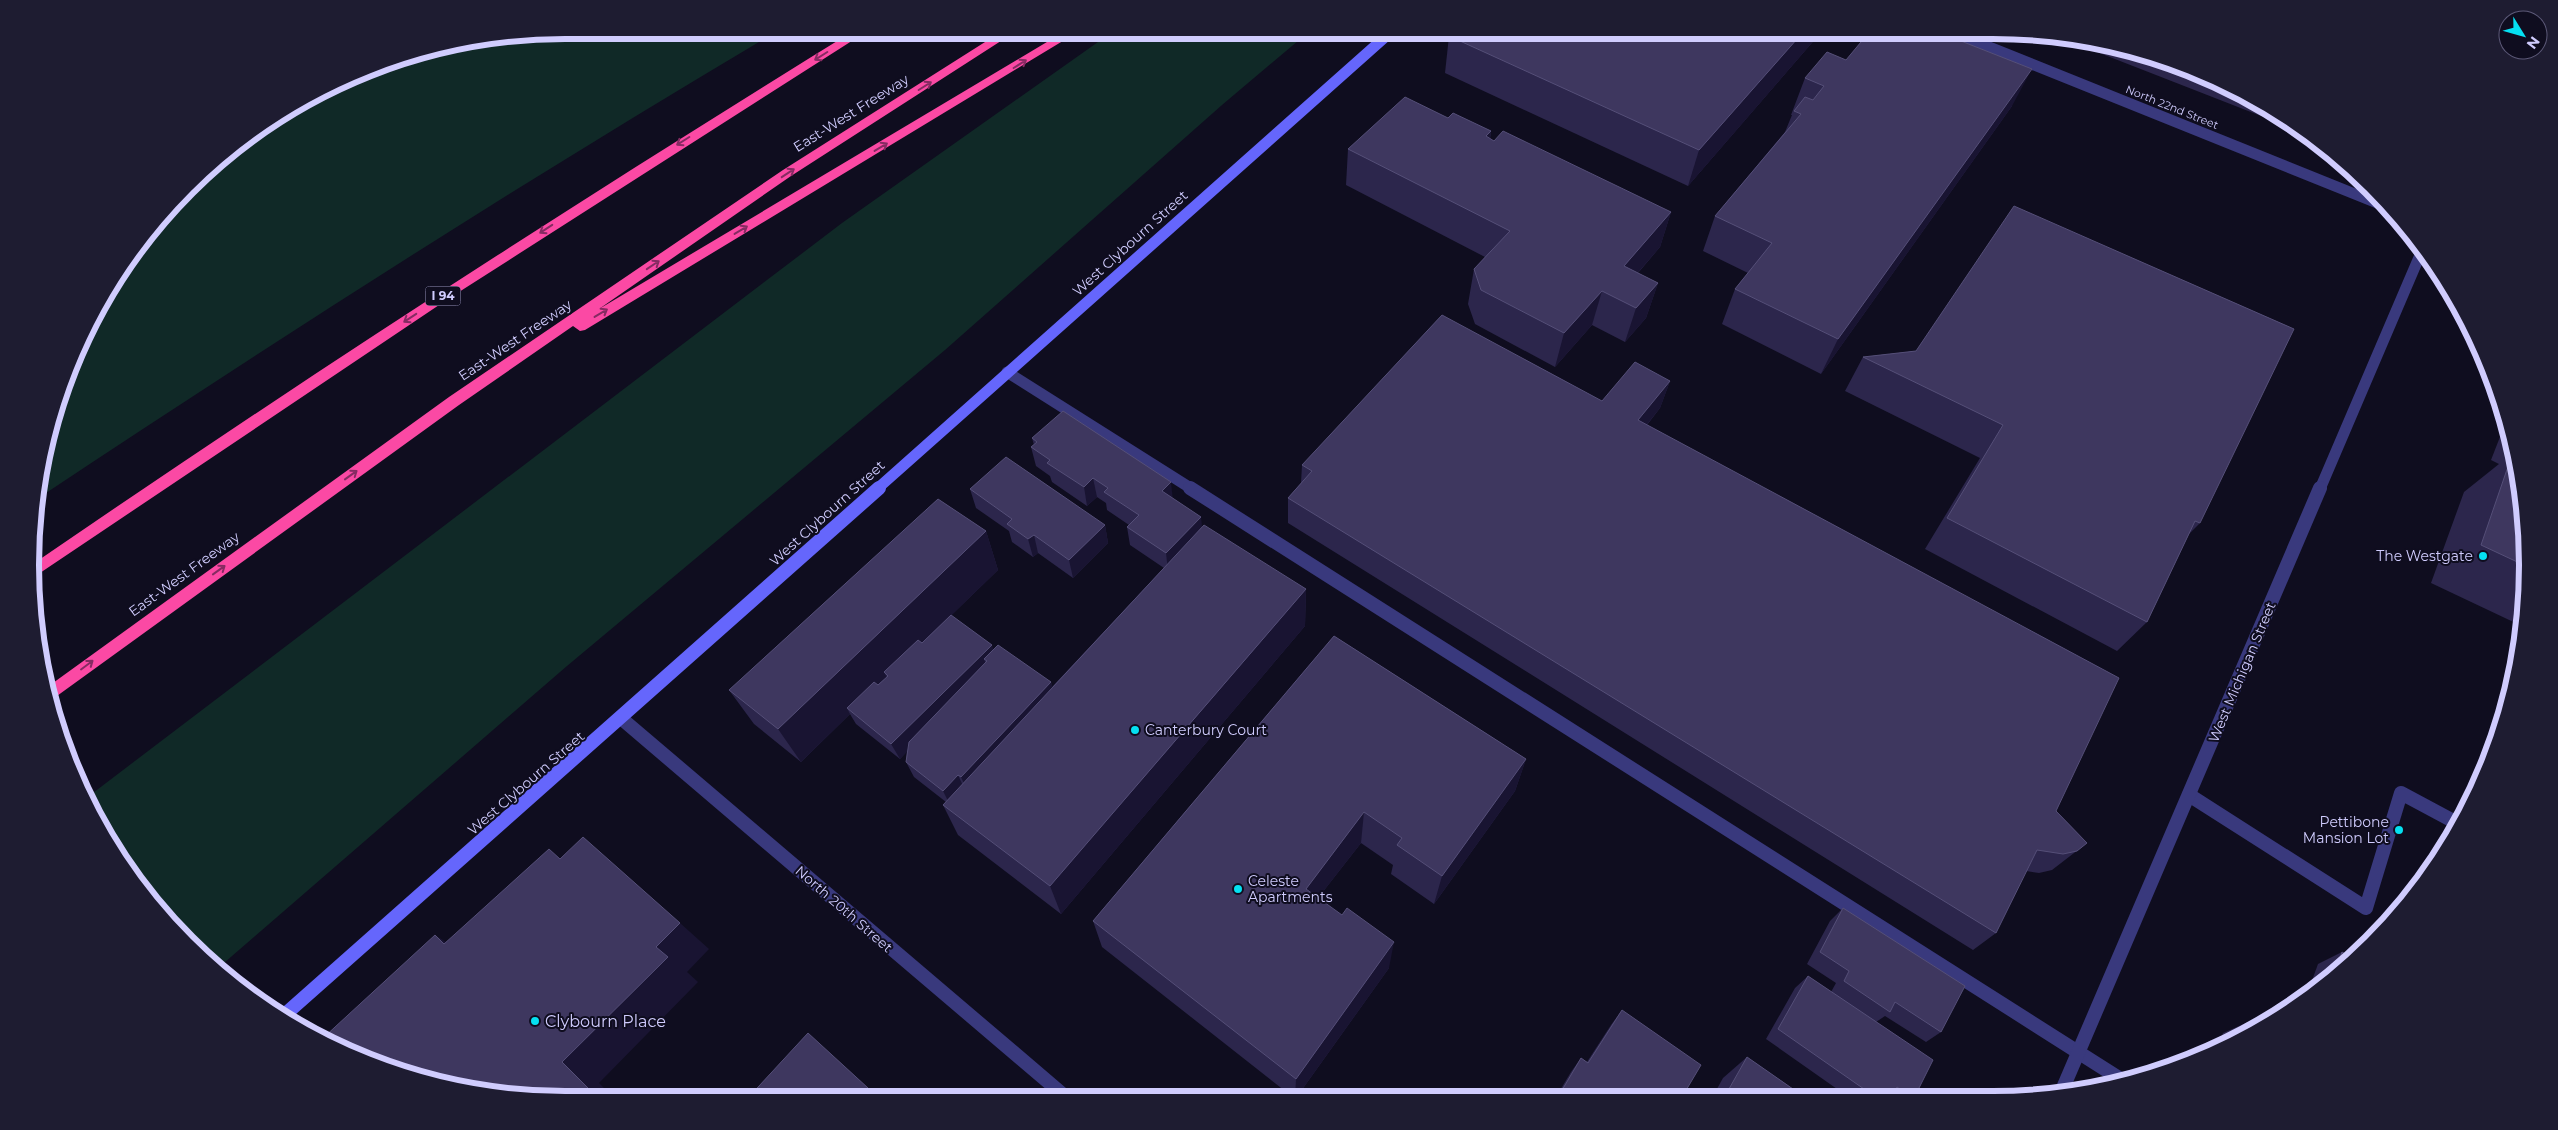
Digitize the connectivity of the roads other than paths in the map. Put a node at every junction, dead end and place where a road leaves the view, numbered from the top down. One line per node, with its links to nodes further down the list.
1 (848, 39): 10 (highway, I 94, one-way to 10)
2 (998, 39): 9 (highway, East-West Freeway, one-way to 2)
3 (1060, 39): 9 (highway, one-way to 3)
4 (1383, 39): 8 (street, West Clybourn Street)
5 (1969, 39): 6 (street, North 22nd Street)
6 (2373, 201)
7 (2419, 257): 13 (street, West Michigan Street)
8 (1007, 372): 12 (street, West Clybourn Street); 16 (street)
9 (454, 401): 11 (highway, East-West Freeway, one-way to 9)
10 (39, 568)
11 (54, 690)
12 (622, 719): 15 (street, West Clybourn Street); 19 (street, North 20th Street)
13 (2189, 795): 14 (street); 16 (street, West Michigan Street)
14 (2453, 821)
15 (288, 1012)
16 (2079, 1052): 17 (street); 18 (street, West Michigan Street)
17 (2116, 1076)
18 (2064, 1087)
19 (1059, 1091)

